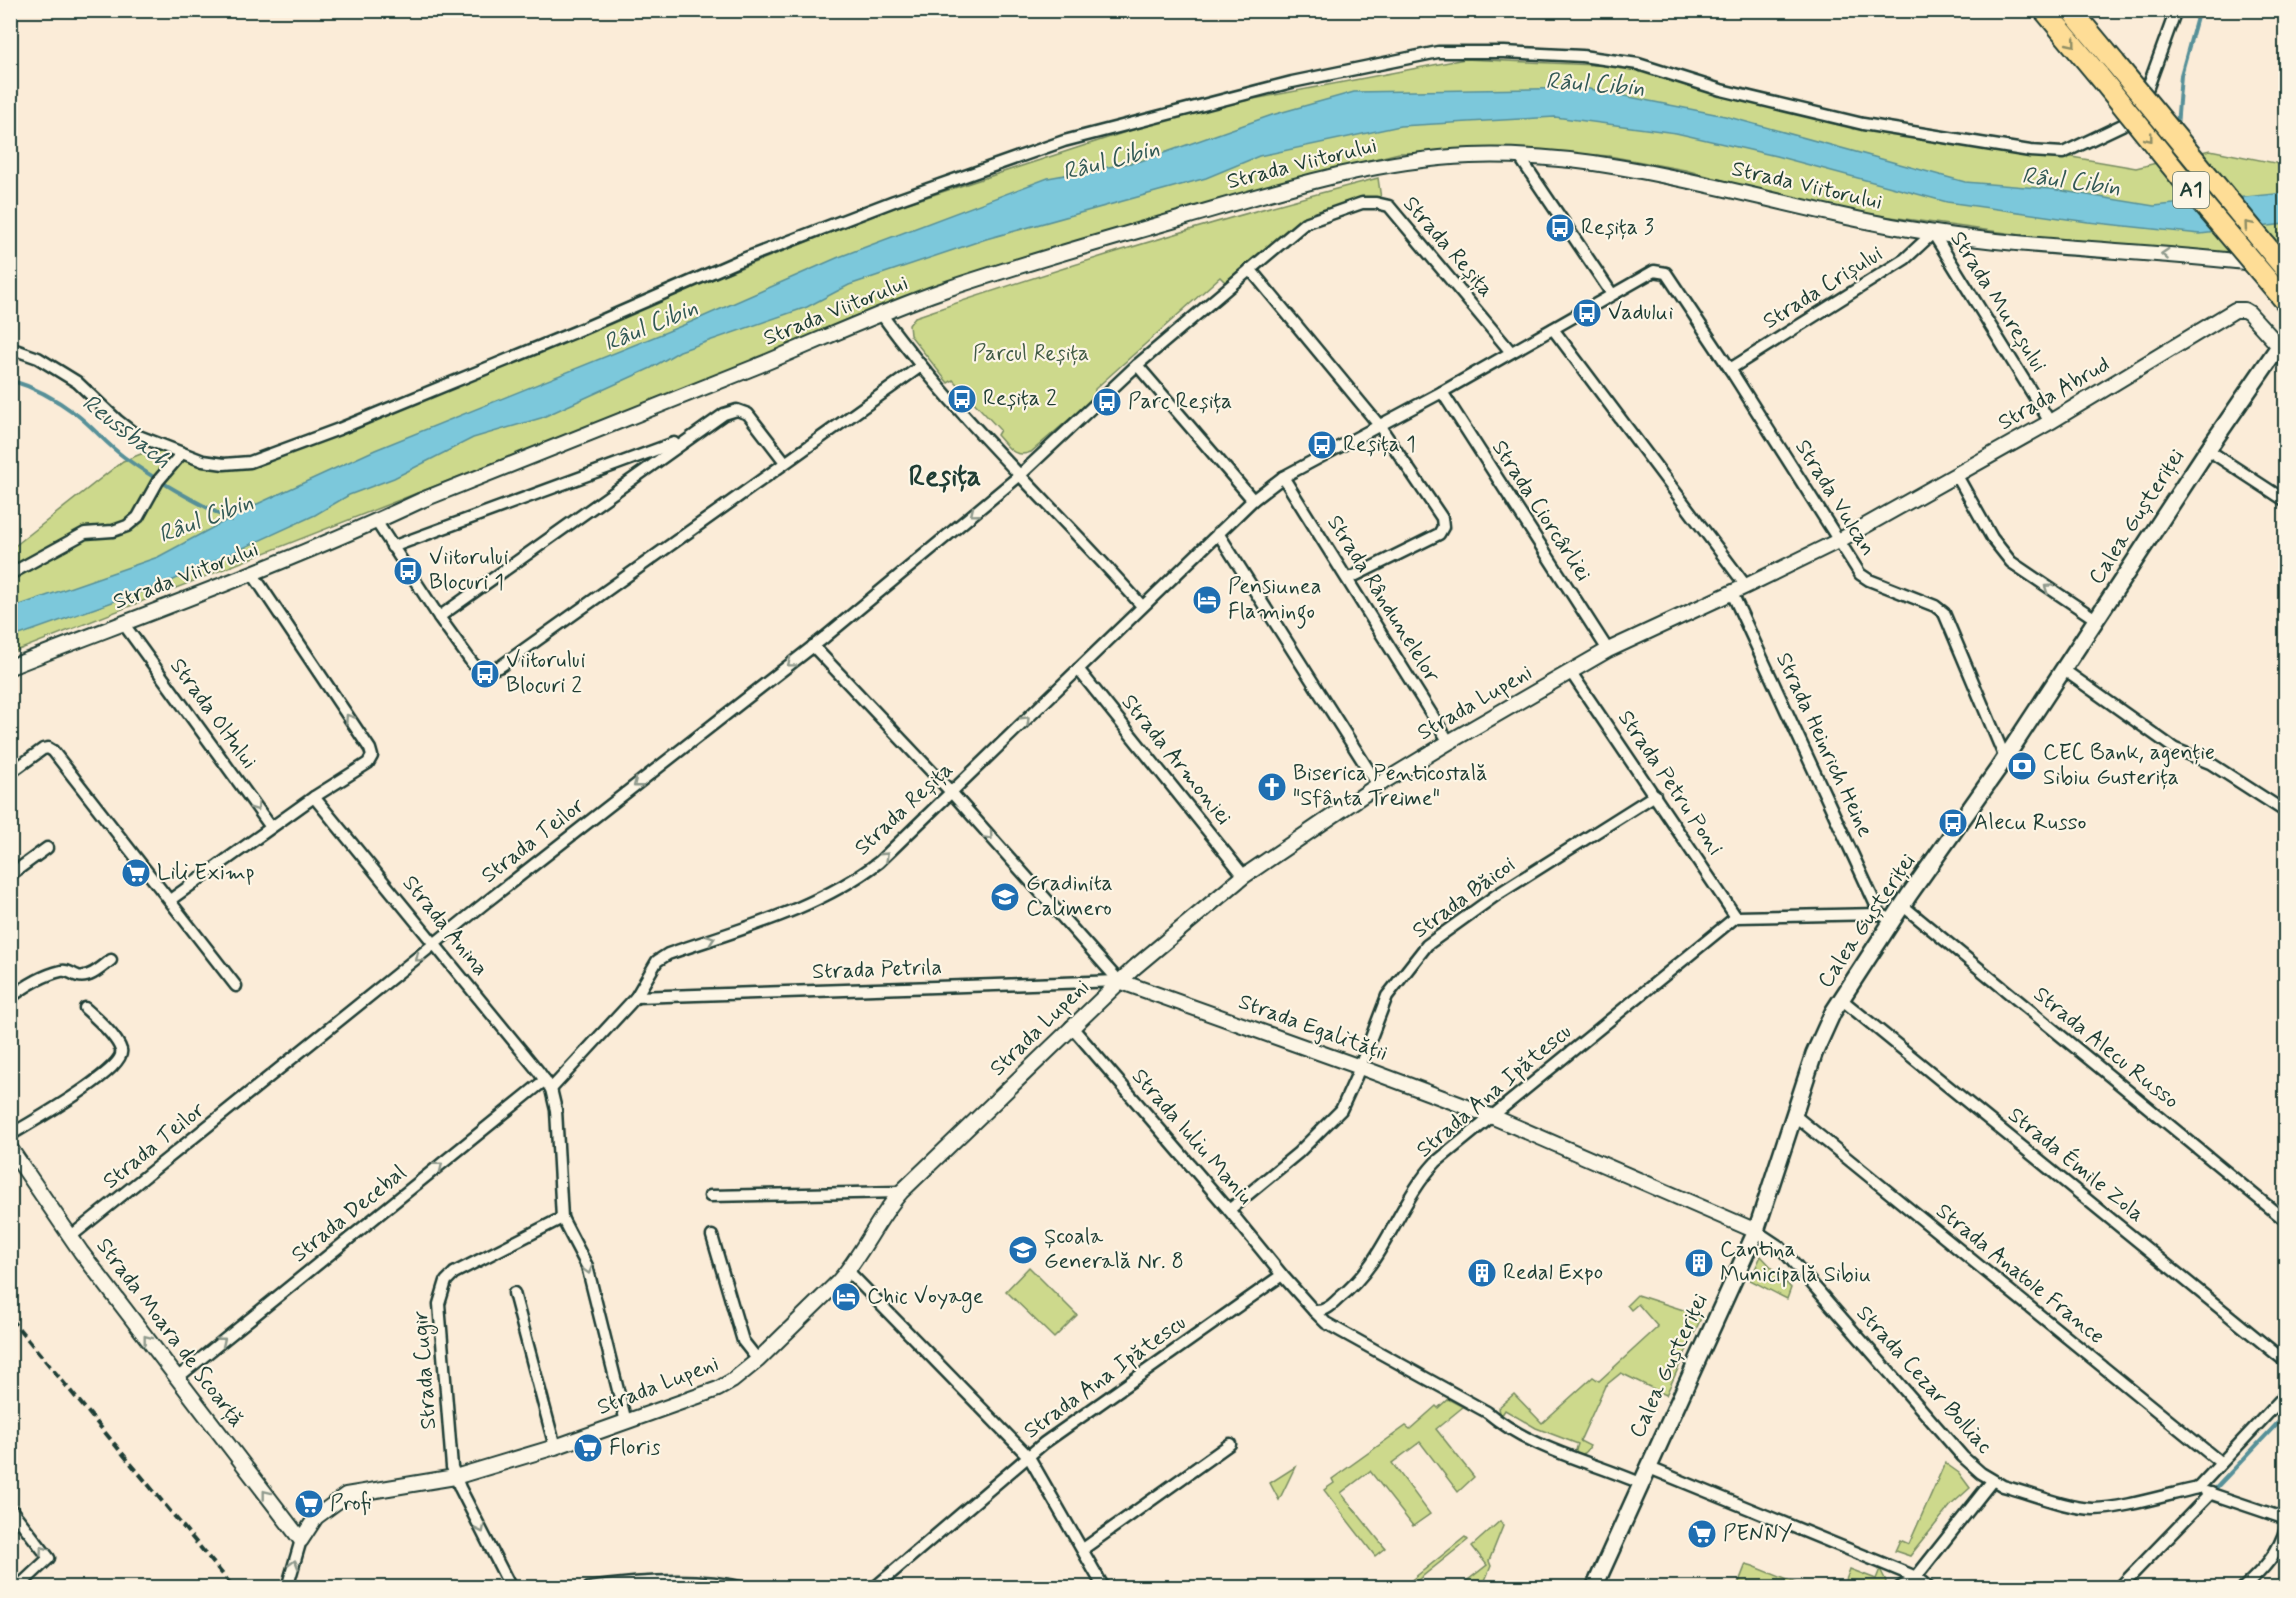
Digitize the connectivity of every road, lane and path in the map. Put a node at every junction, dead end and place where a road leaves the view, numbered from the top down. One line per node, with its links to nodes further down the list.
1 (2044, 10): 10 (highway, A1, one-way to 10, bridge)
2 (2071, 10): 7 (highway, A1, one-way to 2, bridge)
3 (2176, 10): 24 (street)
4 (1519, 156): 5 (street, Strada Viitorului); 9 (street); 11 (street, Strada Viitorului)
5 (1933, 233): 7 (street, Strada Viitorului, one-way to 5); 18 (street, Strada Crișului); 20 (street, Strada Mureșului)
6 (1250, 269): 15 (street, Strada Reșița); 16 (street, Strada Reșița); 21 (street)
7 (2286, 269)
8 (1654, 272): 9 (street, Strada Reșița); 18 (street, Strada Vulcan)
9 (1612, 294): 12 (street, Strada Reșița)
10 (2286, 302)
11 (882, 315): 17 (street); 31 (street, Strada Viitorului)
12 (1553, 329): 15 (street, Strada Reșița); 38 (street)
13 (2282, 341): 20 (street, Strada Abrud); 23 (main road, Calea Gușteriței)
14 (10, 348): 24 (street)
15 (1511, 352): 19 (street, Strada Reșița)
16 (1137, 365): 27 (street, Strada Reșița); 29 (street)
17 (921, 366): 25 (street); 27 (street)
18 (1730, 369): 33 (street, Strada Vulcan)
19 (1442, 392): 21 (street, Strada Reșița); 45 (street, Strada Ciorcârliei)
20 (2050, 422): 26 (street, Strada Abrud)
21 (1379, 425): 28 (street, Strada Reșița); 37 (street)
22 (689, 438): 25 (street); 34 (street); 41 (street)
23 (2208, 450): 30 (street); 42 (main road, Calea Gușteriței)
24 (182, 453): 36 (street)
25 (785, 462): 41 (street)
26 (1956, 474): 33 (street, Strada Abrud); 42 (street, one-way to 26)
27 (1019, 476): 40 (street); 44 (street, Strada Teilor, one-way to 44)
28 (1283, 477): 29 (street, Strada Reșița); 37 (street, Strada Rândunelelor)
29 (1252, 500): 32 (street, Strada Reșița)
30 (2286, 501)
31 (376, 521): 34 (street); 35 (street, Strada Viitorului)
32 (1218, 533): 40 (street, Strada Reșița); 53 (street)
33 (1840, 540): 38 (street, Strada Lupeni); 51 (street, Strada Vulcan)
34 (392, 547): 41 (street)
35 (252, 573): 43 (street, Strada Viitorului); 56 (street, one-way to 35)
36 (10, 574)
37 (1348, 579): 50 (street, Strada Rândunelelor)
38 (1746, 586): 39 (street, Strada Lupeni)
39 (1732, 593): 45 (street, Strada Lupeni); 65 (street, Strada Heinrich Heine)
40 (1142, 606): 47 (street, Strada Reșița)
41 (439, 617)
42 (2097, 620): 48 (main road, Calea Gușteriței)
43 (123, 623): 46 (street, Strada Viitorului); 58 (street, Strada Oltului, one-way to 58)
44 (813, 646): 54 (street); 66 (street, Strada Teilor, one-way to 66)
45 (1608, 650): 49 (street, Strada Lupeni)
46 (10, 667)
47 (1078, 669): 54 (street, Strada Reșița, one-way to 47); 61 (street, Strada Armoniei)
48 (2064, 670): 51 (main road, Calea Gușteriței); 57 (street)
49 (1570, 672): 50 (street, Strada Lupeni); 55 (street, Strada Petru Poni)
50 (1449, 742): 53 (street, Strada Lupeni)
51 (2005, 758): 63 (main road, Calea Gușteriței)
52 (10, 773): 62 (street)
53 (1378, 786): 61 (street, Strada Lupeni)
54 (951, 792): 68 (street, one-way to 68); 71 (street, Strada Reșița, one-way to 54)
55 (1655, 795): 64 (street, Strada Petru Poni); 75 (street, Strada Băicoi)
56 (314, 797): 58 (street); 66 (street, Strada Anina)
57 (2286, 812)
58 (271, 827): 62 (street)
59 (47, 848): 60 (street)
60 (10, 875)
61 (1244, 876): 68 (street, Strada Lupeni)
62 (170, 900): 69 (street)
63 (1902, 905): 65 (main road, Calea Gușteriței); 85 (street, Strada Alecu Russo)
64 (1736, 917): 65 (street); 78 (street, Strada Ana Ipătescu)
65 (1886, 917): 72 (main road, Calea Gușteriței)
66 (435, 945): 76 (street, Strada Anina); 88 (street, Strada Teilor, one-way to 88)
67 (111, 960): 70 (street)
68 (1119, 981): 71 (street, Strada Petrila); 74 (street, Strada Lupeni); 75 (street, Strada Egalității)
69 (236, 986)
70 (10, 998)
71 (636, 998): 76 (street, Strada Reșița)
72 (1841, 999): 77 (main road, Calea Gușteriței); 94 (street, Strada Émile Zola)
73 (85, 1008): 79 (street)
74 (1071, 1026): 81 (street, Strada Lupeni); 83 (street, Strada Iuliu Maniu)
75 (1360, 1066): 78 (street, Strada Egalității); 83 (street, Strada Băicoi)
76 (548, 1084): 84 (street); 95 (street, Strada Decebal, one-way to 76)
77 (1794, 1115): 86 (main road, Calea Gușteriței); 101 (street, Strada Anatole France)
78 (1491, 1116): 86 (street, Strada Egalității); 92 (street, Strada Ana Ipătescu)
79 (10, 1135)
80 (10, 1148): 88 (street, Strada Moara de Scoarță)
81 (901, 1192): 82 (street); 89 (street, Strada Lupeni)
82 (710, 1196)
83 (1229, 1210): 90 (street, Strada Iuliu Maniu)
84 (562, 1218): 97 (street, one-way to 97); 103 (street, Strada Cugir)
85 (2286, 1221)
86 (1756, 1231): 102 (main road, Calea Gușteriței); 104 (street, Strada Cezar Bolliac)
87 (712, 1236): 93 (street)
88 (70, 1237): 95 (street, Strada Moara de Scoarță, one-way to 88)
89 (848, 1271): 93 (street, Strada Lupeni); 100 (street)
90 (1282, 1275): 92 (street); 100 (street, Strada Ana Ipătescu)
91 (514, 1293): 99 (street)
92 (1314, 1311): 105 (street)
93 (758, 1360): 97 (street, Strada Lupeni)
94 (2286, 1362)
95 (177, 1378): 111 (street, Strada Moara de Scoarță, one-way to 95)
96 (2286, 1394): 101 (street)
97 (626, 1422): 99 (street, Strada Lupeni)
98 (1230, 1444): 112 (street)
99 (555, 1447): 103 (street, Strada Lupeni)
100 (1029, 1457): 112 (street); 119 (street, Strada Ana Ipătescu)
101 (2221, 1463): 106 (street)
102 (1647, 1467): 105 (main road, Calea Gușteriței); 113 (street)
103 (455, 1477): 111 (street, Strada Lupeni); 116 (street, Strada Cugir, one-way to 116)
104 (1992, 1481): 106 (street, Strada Cezar Bolliac); 113 (street)
105 (1640, 1483): 121 (main road, Calea Gușteriței)
106 (2198, 1488): 107 (street)
107 (2211, 1493): 109 (street); 124 (street)
108 (10, 1508): 114 (street, one-way to 108)
109 (2286, 1519)
110 (2286, 1527): 125 (street)
111 (301, 1540): 115 (street, one-way to 111)
112 (1083, 1549): 120 (street)
113 (1916, 1577): 122 (street); 123 (street)
114 (17, 1587)
115 (287, 1587)
116 (511, 1587)
117 (590, 1587): 118 (street)
118 (744, 1587)
119 (874, 1587)
120 (1104, 1587)
121 (1594, 1587)
122 (1899, 1587)
123 (1929, 1587)
124 (2119, 1587)
125 (2243, 1587)

